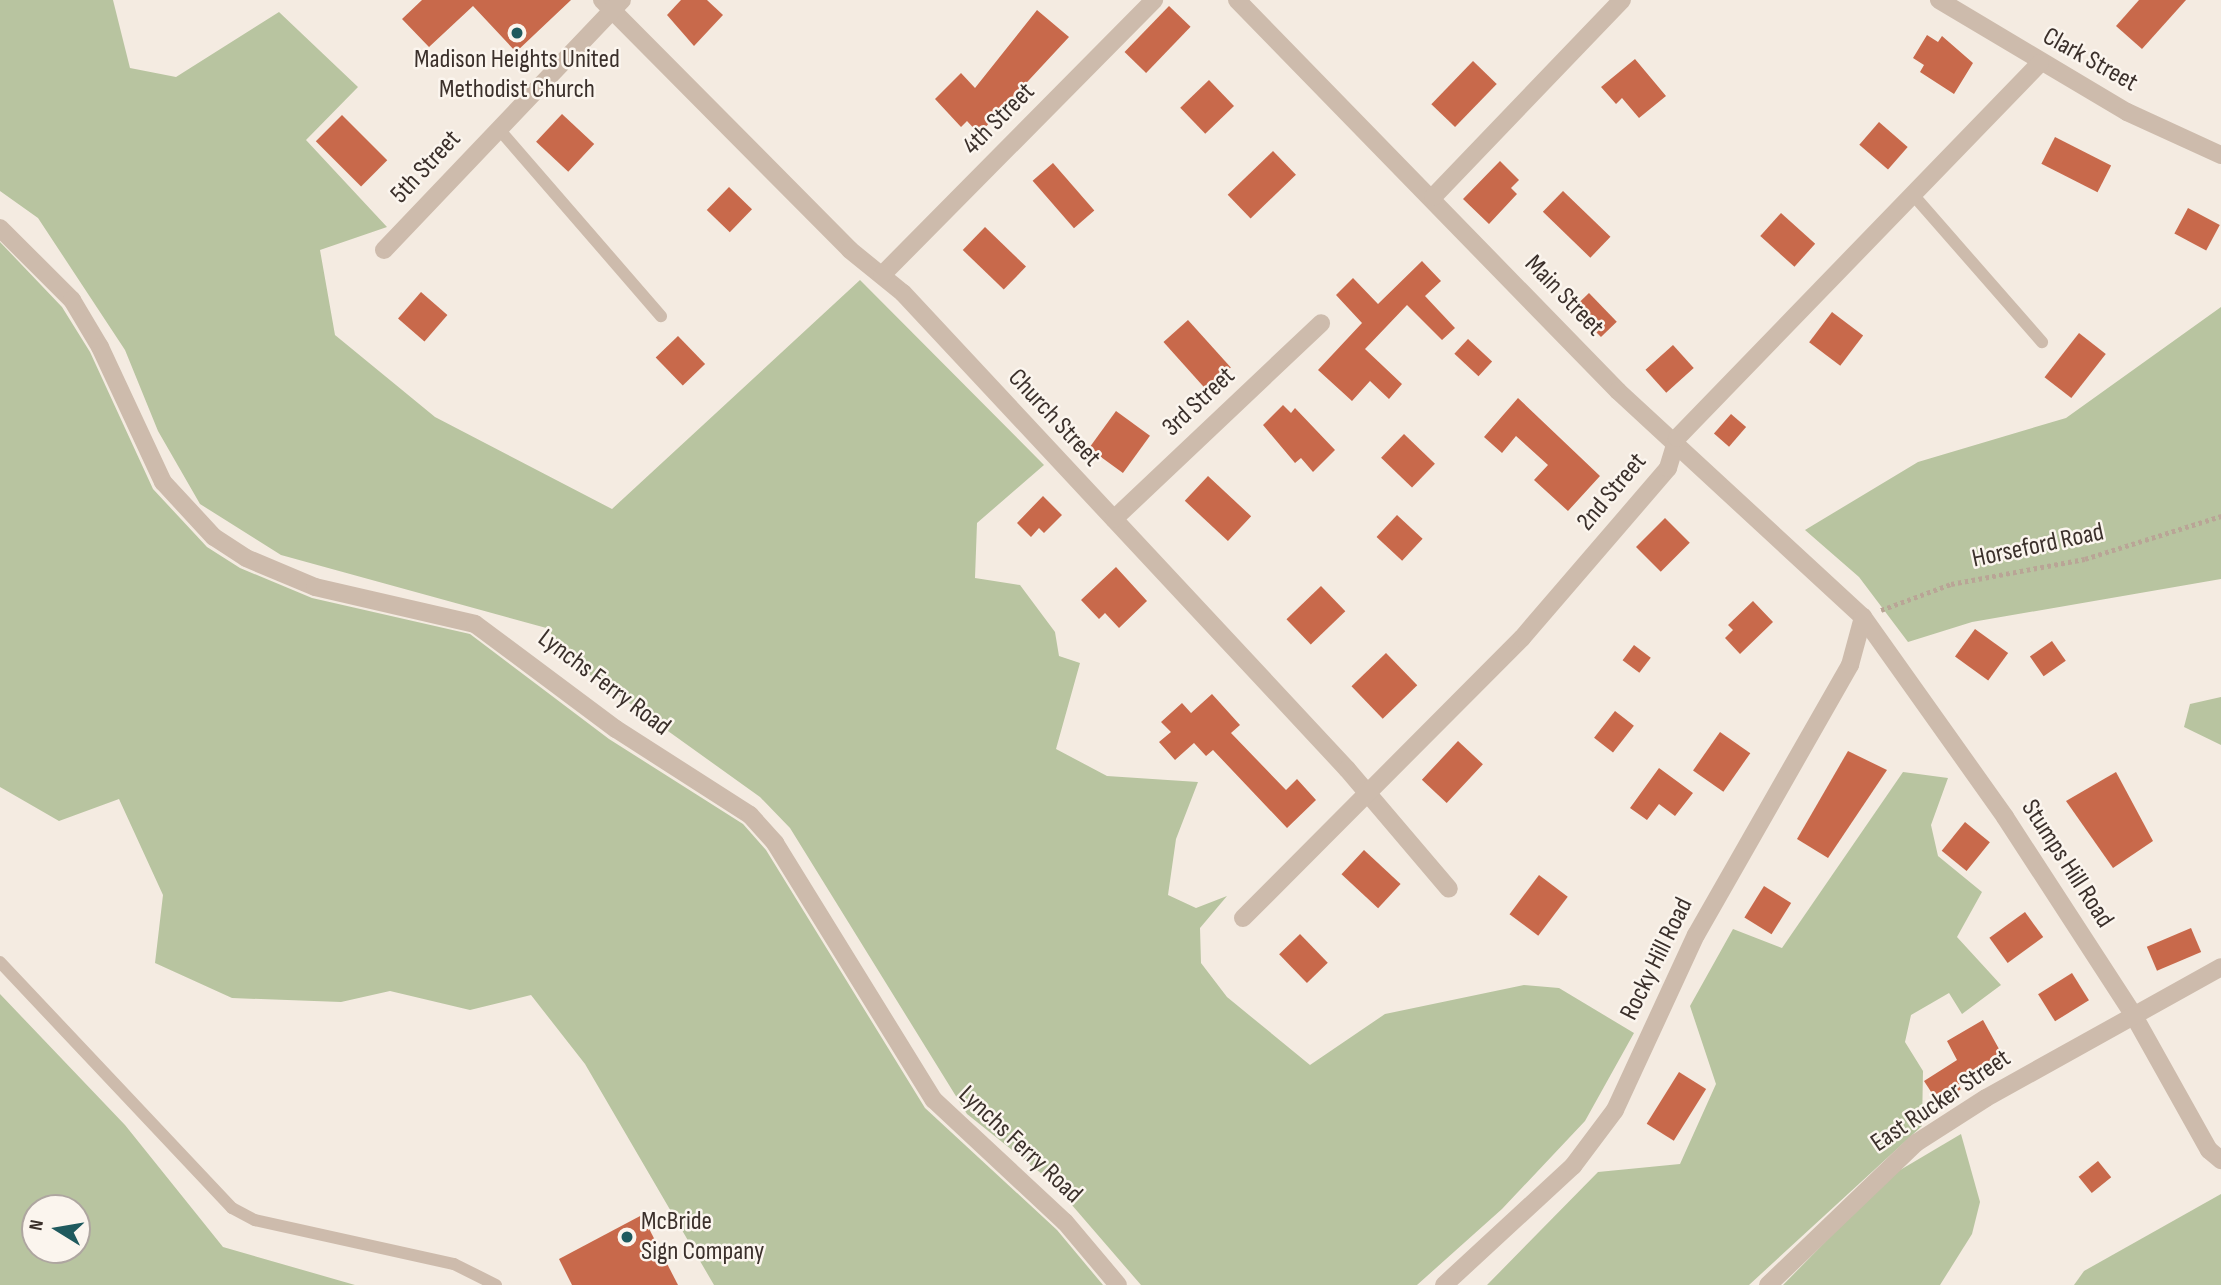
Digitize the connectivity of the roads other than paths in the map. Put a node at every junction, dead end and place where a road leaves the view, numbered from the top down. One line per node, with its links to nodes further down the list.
1 (1154, 0): 13 (street, 4th Street)
2 (1237, 0): 9 (street, Main Street)
3 (1622, 0): 9 (street)
4 (1939, 0): 6 (street, Clark Street)
5 (612, 3): 7 (street, 5th Street); 13 (street, Church Street)
6 (2040, 63): 8 (street, Clark Street); 10 (street, 2nd Street)
7 (498, 128): 12 (street, 5th Street); 14 (lane)
8 (2221, 155)
9 (1433, 197): 17 (street, Main Street)
10 (1915, 197): 16 (lane); 17 (street, 2nd Street)
11 (0, 228): 28 (street, Lynchs Ferry Road)
12 (384, 250)
13 (882, 275): 18 (street, Church Street)
14 (661, 316)
15 (1321, 323): 18 (street, 3rd Street)
16 (2042, 342)
17 (1674, 445): 19 (street, Main Street); 20 (street, 2nd Street)
18 (1114, 519): 20 (street, Church Street)
19 (1864, 617): 25 (street, Stumps Hill Road); 29 (street, Rocky Hill Road)
20 (1366, 792): 21 (street, Church Street); 22 (street, 2nd Street)
21 (1449, 889)
22 (1243, 918)
23 (0, 962): 27 (lane)
24 (2221, 967): 25 (street, East Rucker Street)
25 (2134, 1016): 26 (street, Stumps Hill Road); 30 (street, East Rucker Street)
26 (2215, 1155)
27 (496, 1285)
28 (1118, 1285)
29 (1444, 1285)
30 (1768, 1285)

